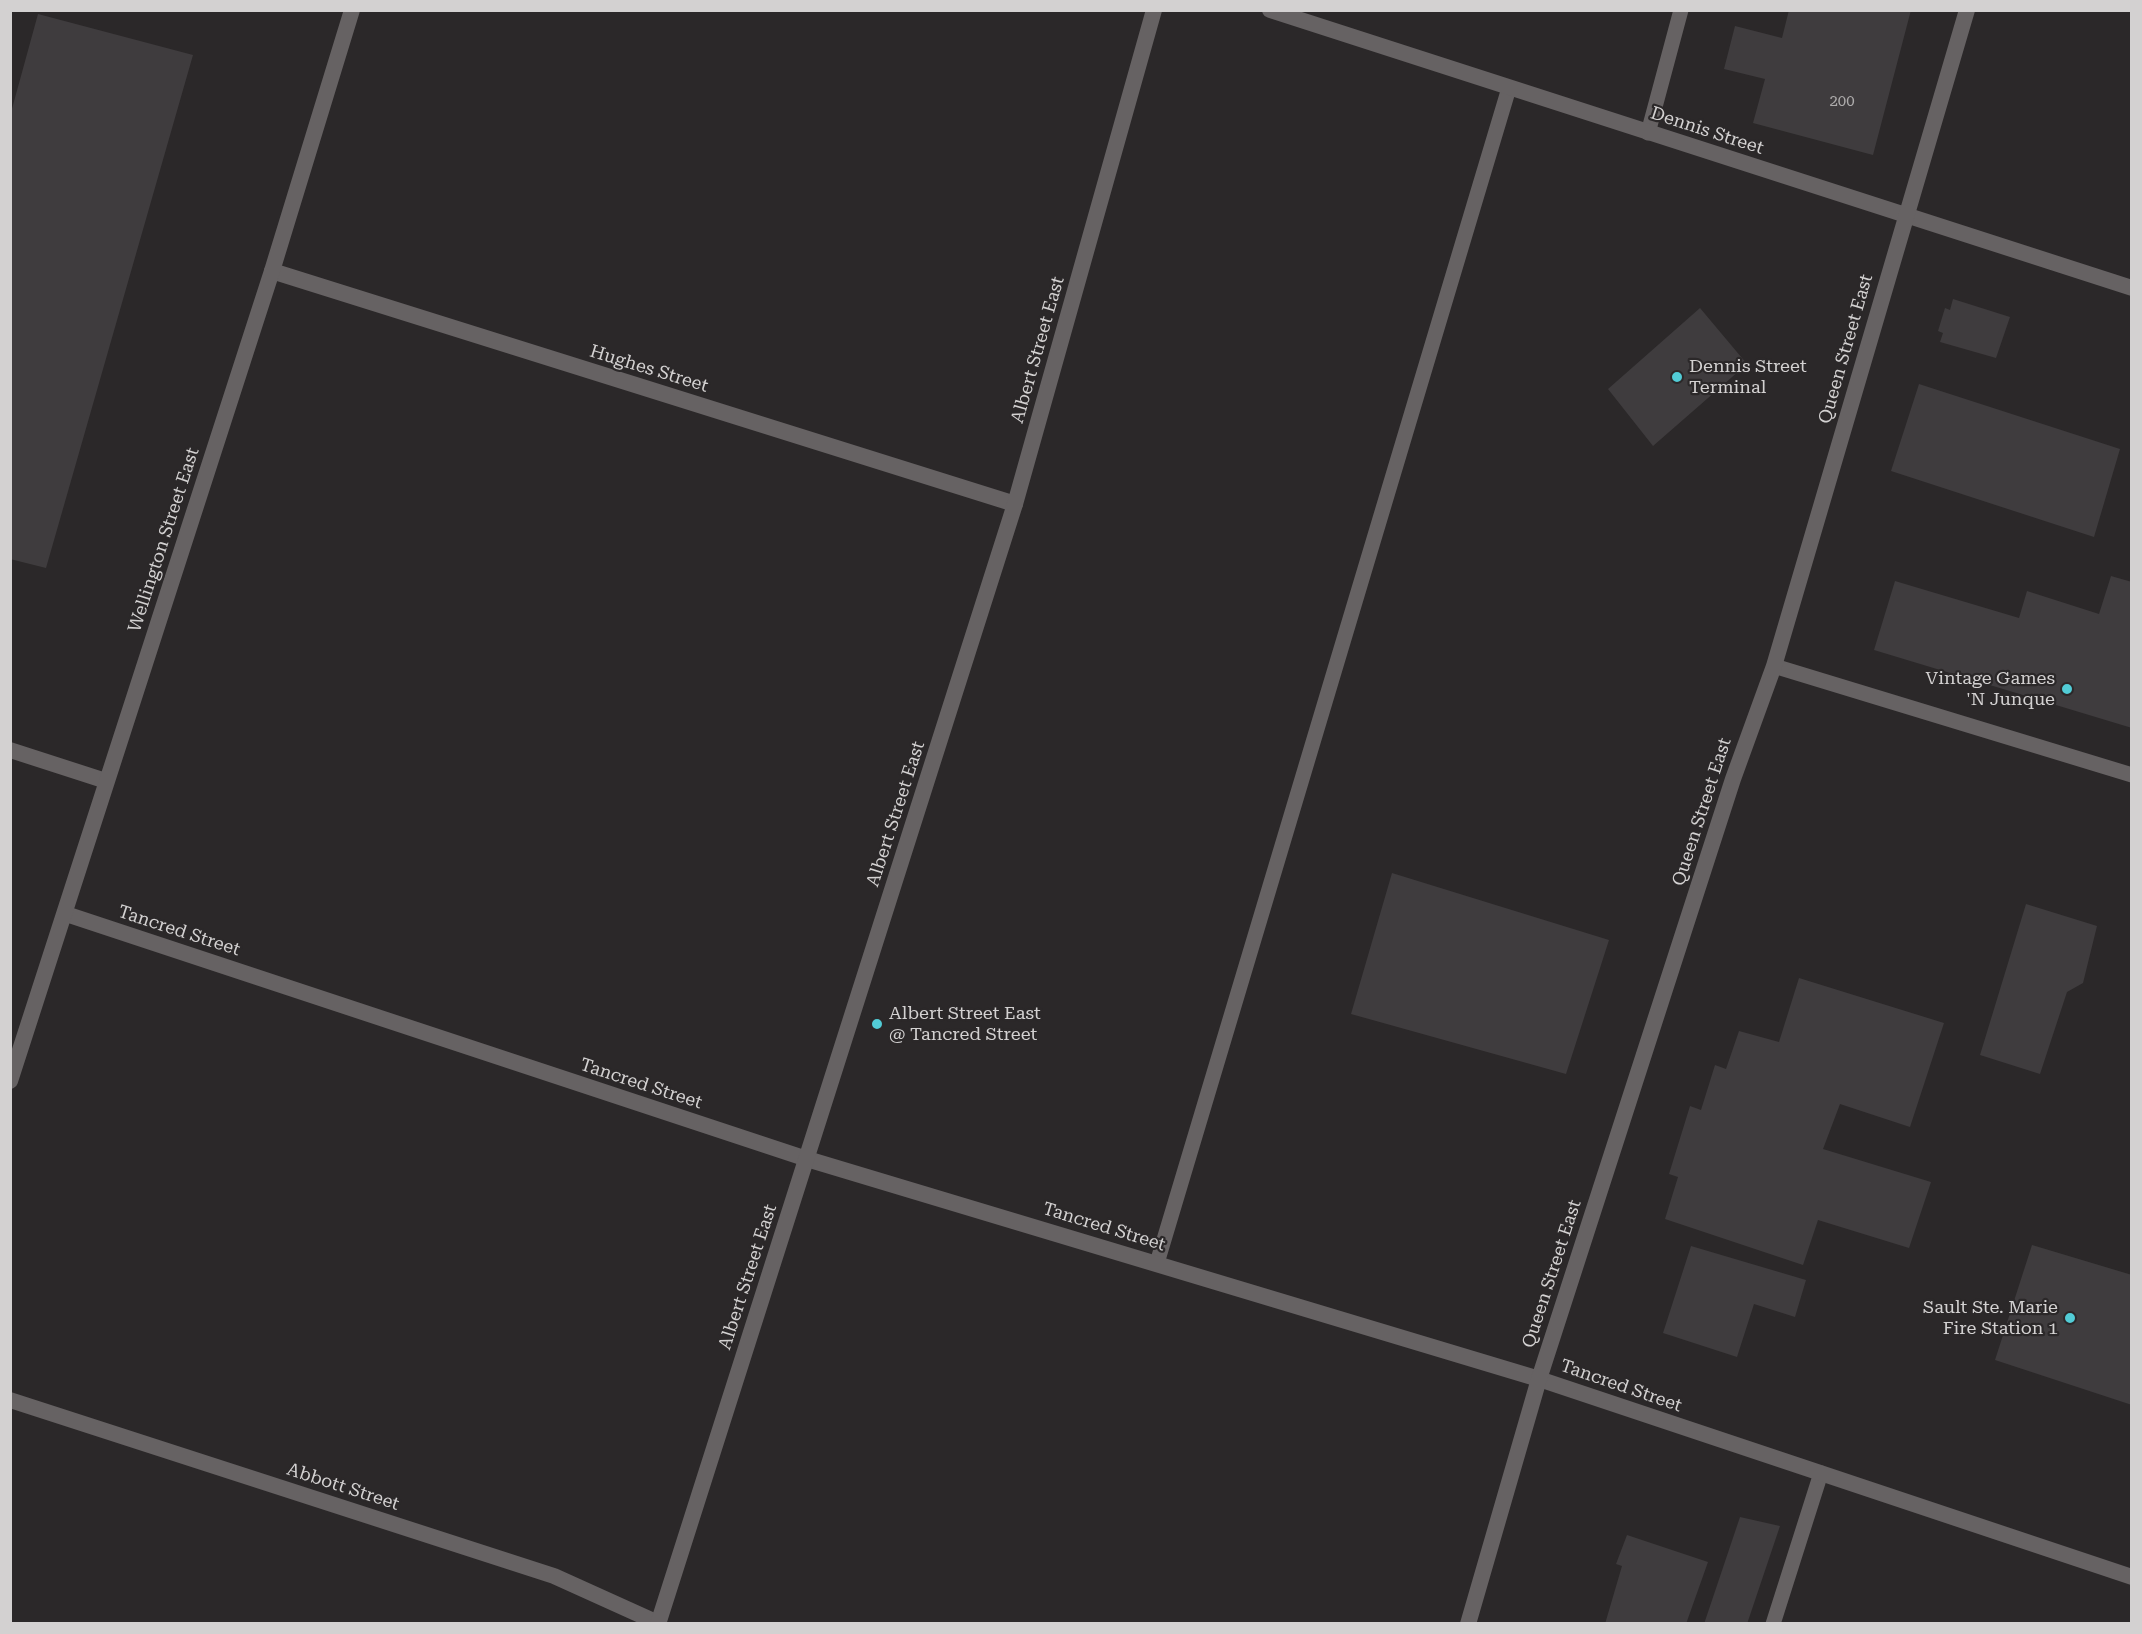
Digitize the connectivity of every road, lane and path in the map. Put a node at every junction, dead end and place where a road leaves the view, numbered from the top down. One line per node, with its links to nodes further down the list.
1 (352, 10): 9 (street, Wellington Street East)
2 (1154, 10): 11 (street, Albert Street East)
3 (1270, 10): 6 (street, Dennis Street)
4 (1681, 10): 7 (lane)
5 (1967, 10): 8 (street, Queen Street East)
6 (1509, 88): 7 (street, Dennis Street); 19 (lane)
7 (1648, 133): 8 (street, Dennis Street)
8 (1905, 214): 10 (street, Dennis Street); 12 (street, Queen Street East)
9 (272, 271): 11 (street, Hughes Street); 15 (street, Wellington Street East)
10 (2132, 288)
11 (1015, 504): 18 (street, Albert Street East)
12 (1774, 666): 14 (lane); 20 (street, Queen Street East)
13 (10, 750): 15 (street)
14 (2132, 775)
15 (106, 781): 16 (street, Wellington Street East)
16 (66, 914): 17 (street, Wellington Street East); 18 (street, Tancred Street)
17 (10, 1081)
18 (807, 1159): 19 (street, Tancred Street); 24 (street, Albert Street East)
19 (1156, 1263): 20 (street, Tancred Street)
20 (1539, 1379): 22 (street, Tancred Street); 25 (street, Queen Street East)
21 (10, 1400): 24 (street, Abbott Street)
22 (1821, 1473): 23 (street, Tancred Street); 26 (lane)
23 (2132, 1578)
24 (658, 1623)
25 (1468, 1623)
26 (1773, 1623)

